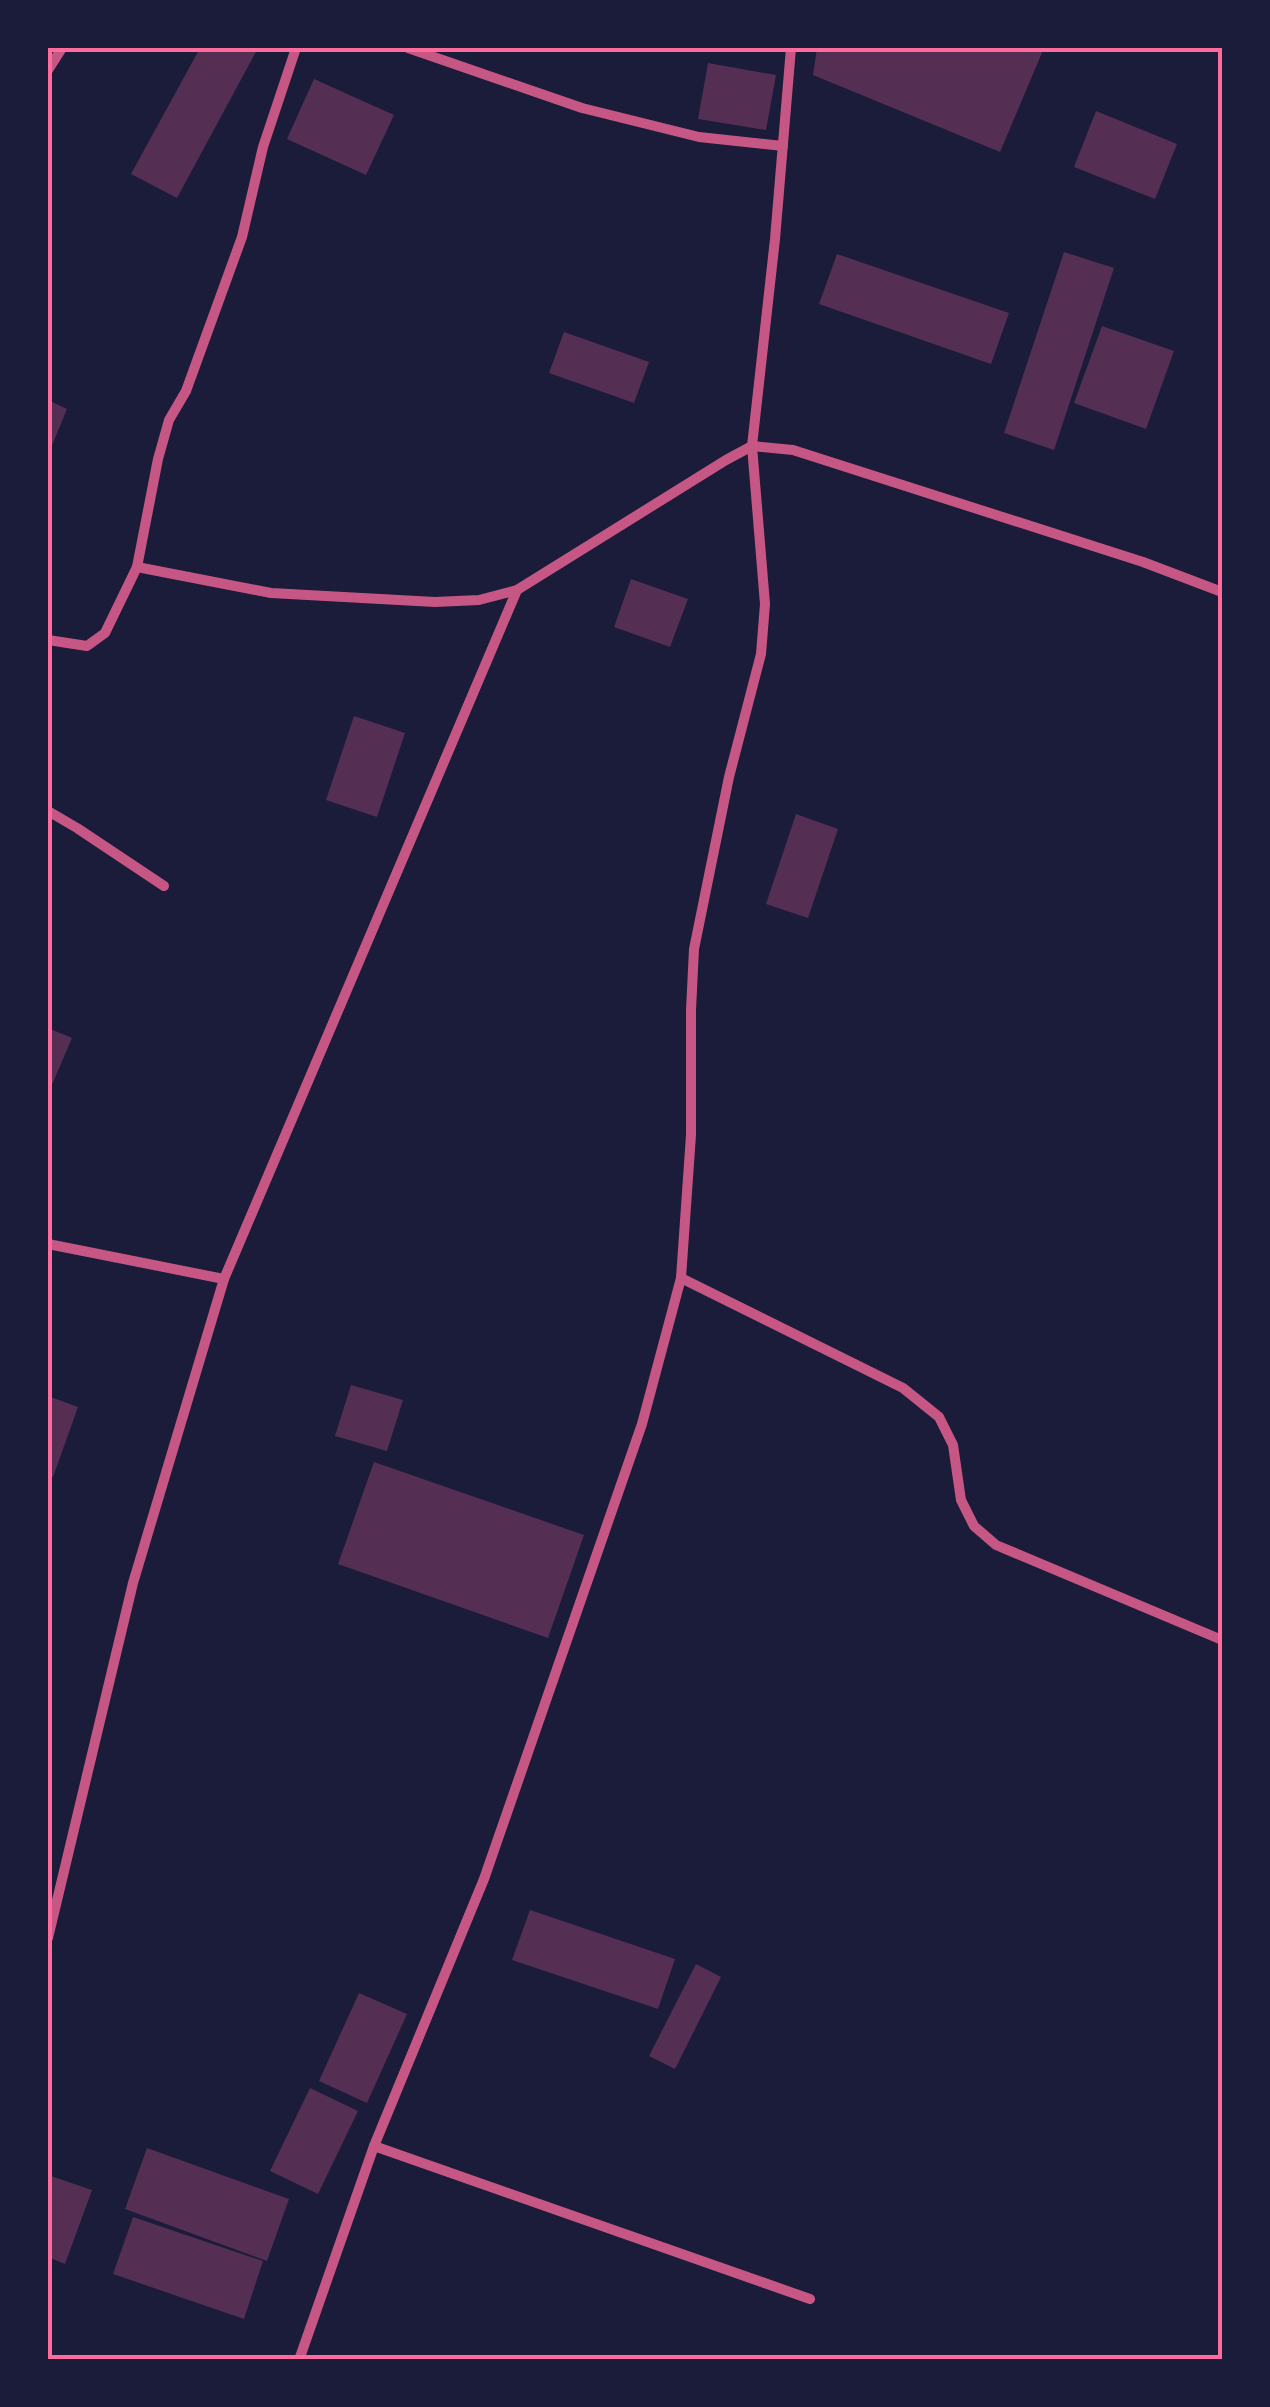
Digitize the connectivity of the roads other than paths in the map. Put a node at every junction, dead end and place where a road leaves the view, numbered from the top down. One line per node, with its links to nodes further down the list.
1 (62, 48): 5 (street)
2 (296, 48): 8 (street)
3 (408, 48): 6 (street)
4 (791, 48): 6 (street)
5 (48, 70)
6 (783, 146): 7 (street)
7 (752, 446): 9 (street); 10 (street); 15 (street)
8 (137, 567): 9 (street); 11 (street)
9 (517, 590): 16 (street)
10 (1222, 592)
11 (48, 640)
12 (48, 811): 13 (street)
13 (164, 886)
14 (48, 1244): 16 (street)
15 (682, 1278): 17 (street); 19 (street)
16 (224, 1279): 18 (street)
17 (1222, 1640)
18 (48, 1938)
19 (374, 2146): 20 (street); 21 (street)
20 (810, 2298)
21 (298, 2360)

